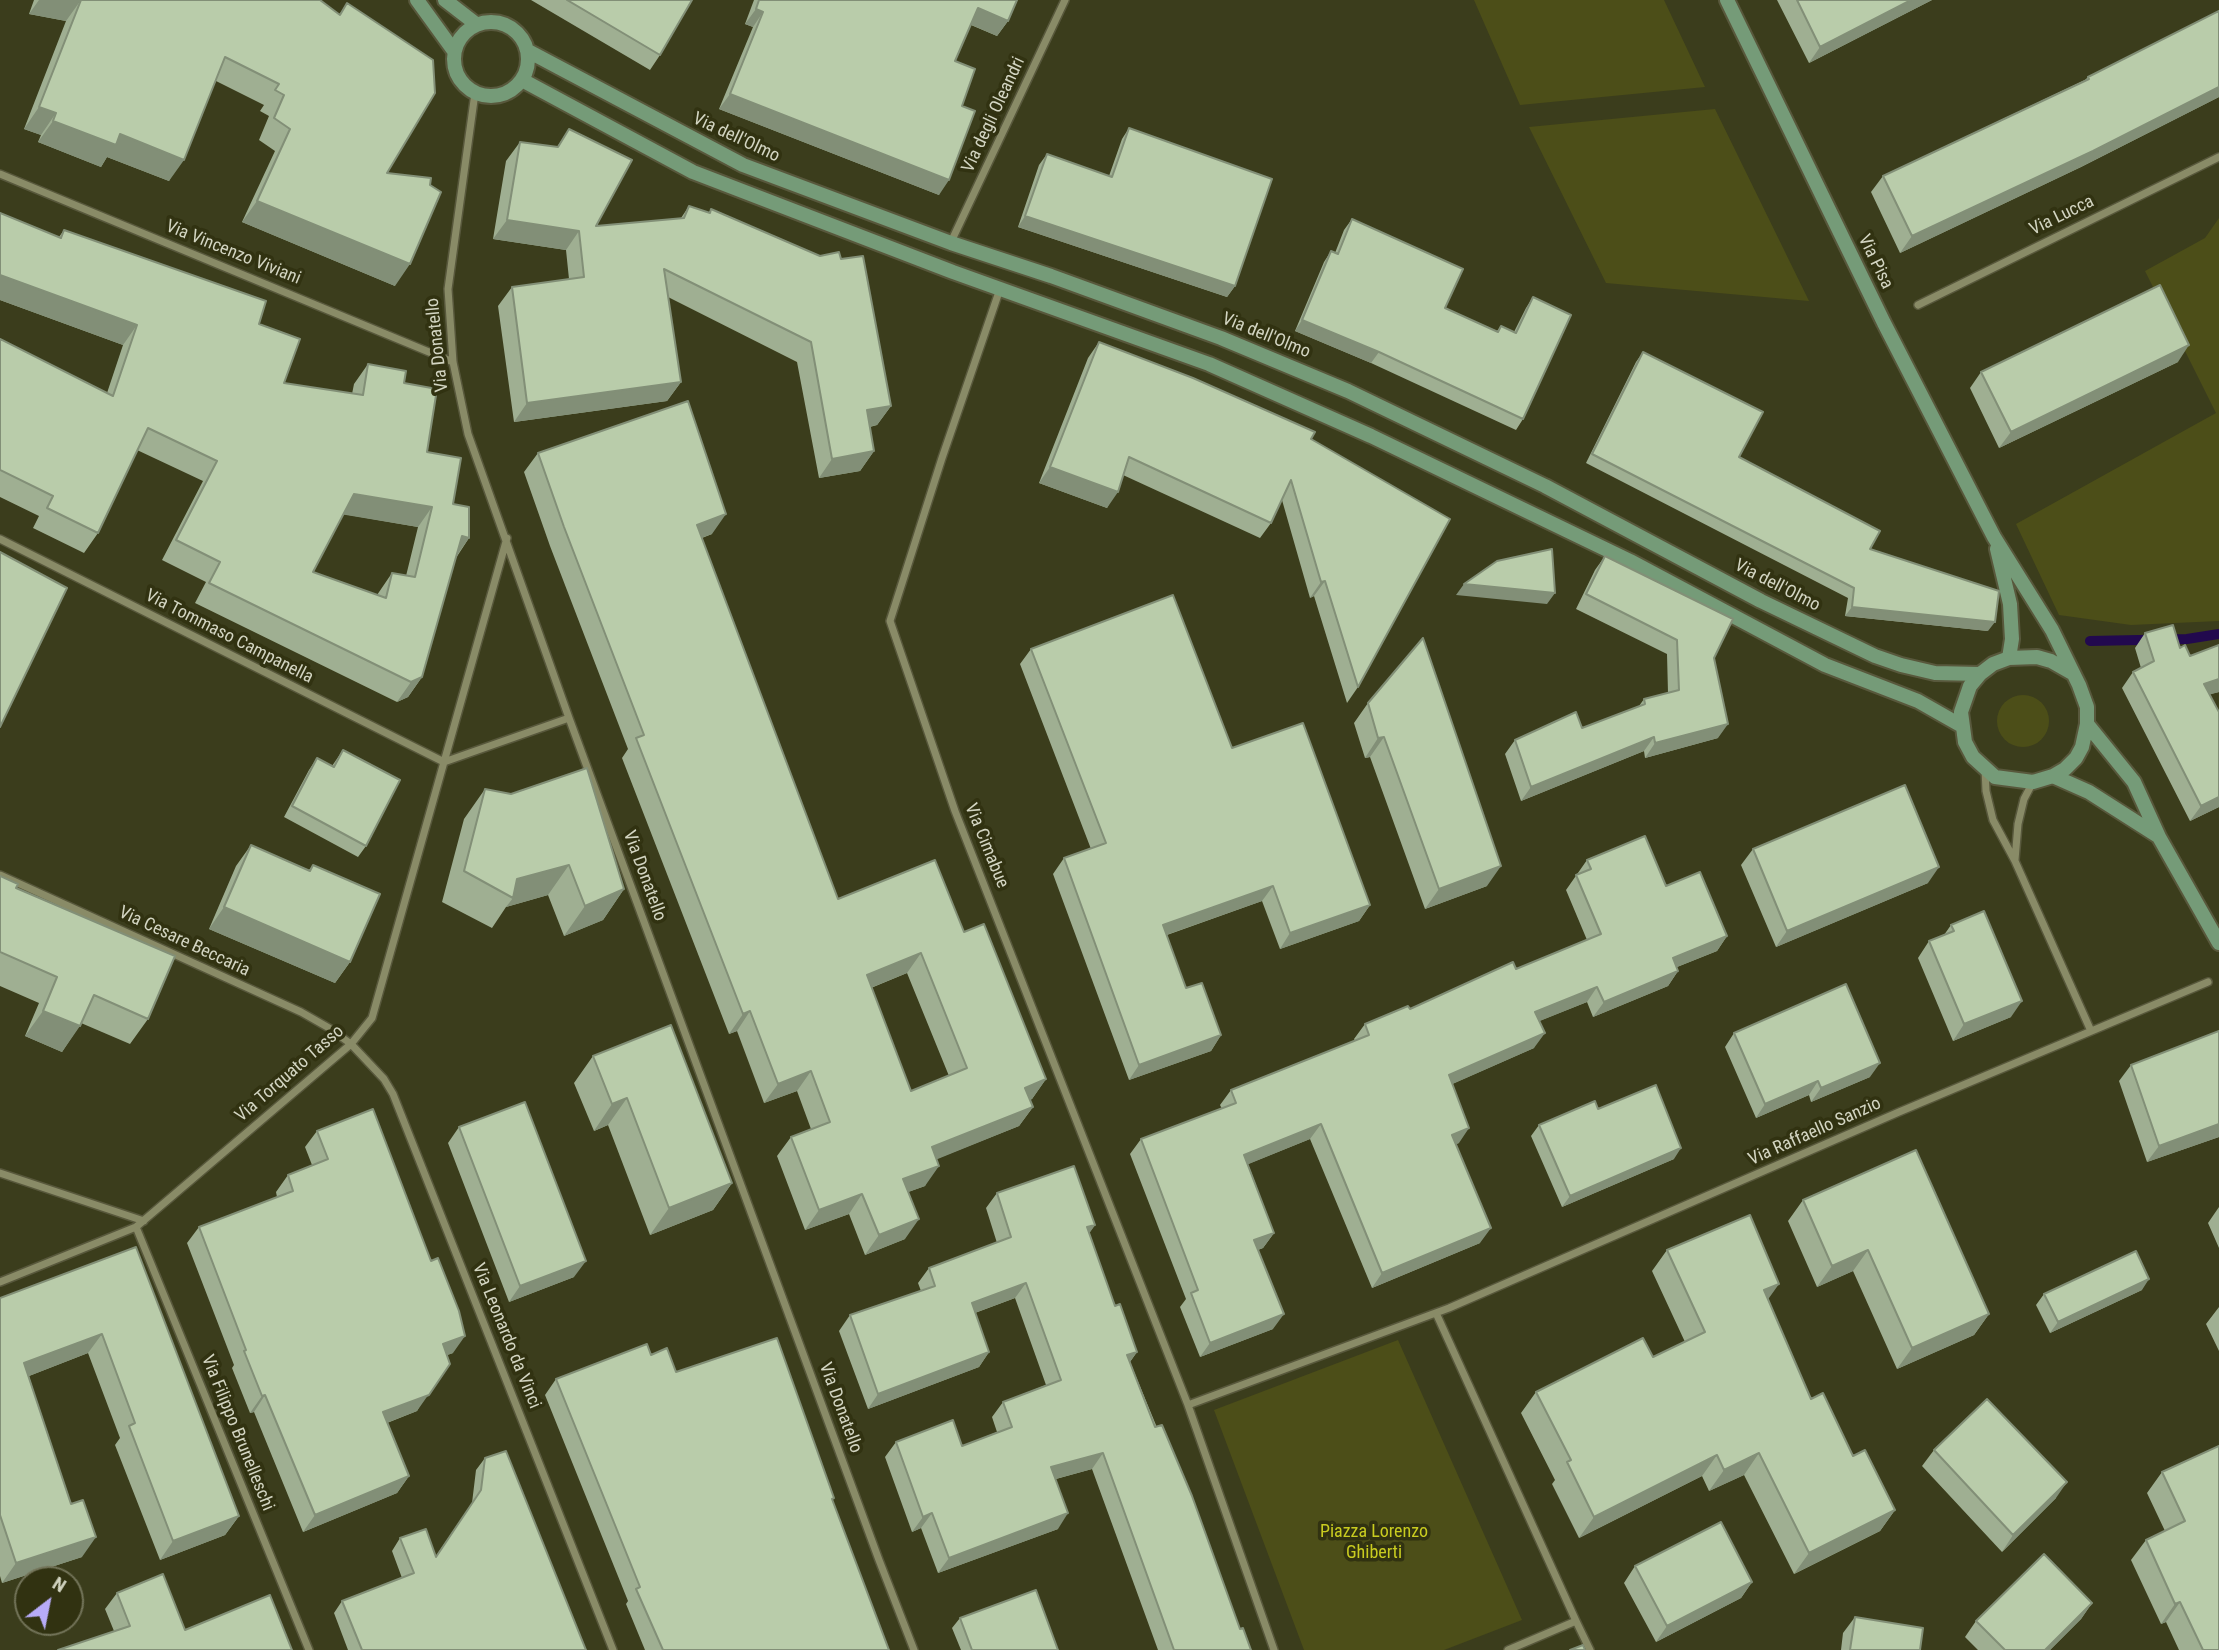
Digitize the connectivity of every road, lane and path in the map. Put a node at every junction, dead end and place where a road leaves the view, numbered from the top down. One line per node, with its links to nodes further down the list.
1 (417, 0): 6 (street)
2 (445, 0): 5 (street)
3 (1065, 0): 12 (street, Via degli Oleandri)
4 (1727, 0): 16 (street, Via Pisa)
5 (476, 24): 6 (street); 7 (street, Via dell'Olmo)
6 (454, 51): 9 (street)
7 (528, 51): 8 (street); 12 (street, Via dell'Olmo)
8 (522, 80): 9 (street); 13 (street)
9 (475, 93): 15 (street, Via Donatello)
10 (2219, 157): 14 (street, Via Lucca)
11 (0, 174): 15 (street, Via Vincenzo Viviani)
12 (951, 243): 21 (street, Via dell'Olmo)
13 (1000, 289): 24 (street); 41 (street, Via Cimabue)
14 (1919, 305)
15 (453, 362): 17 (street, Via Donatello)
16 (1994, 537): 19 (street, Via Pisa); 20 (street, Via Pisa)
17 (507, 538): 22 (street, Via Donatello); 25 (street, Via Torquato Tasso)
18 (0, 539): 25 (street, Via Tommaso Campanella)
19 (2009, 658): 20 (street); 21 (street)
20 (2072, 673): 23 (street)
21 (1980, 674): 24 (street)
22 (569, 719): 25 (street); 45 (street, Via Donatello)
23 (2087, 724): 27 (street); 29 (street)
24 (1962, 726): 26 (street)
25 (444, 762): 35 (street, Via Torquato Tasso)
26 (1985, 769): 28 (street); 30 (street)
27 (2053, 776): 28 (street); 29 (street)
28 (2033, 782): 30 (street)
29 (2160, 836): 32 (street)
30 (2015, 861): 34 (street)
31 (0, 875): 35 (street, Via Cesare Beccaria)
32 (2219, 943)
33 (2208, 982): 34 (street, Via Raffaello Sanzio)
34 (2091, 1031): 40 (street, Via Raffaello Sanzio)
35 (351, 1044): 37 (street, Via Torquato Tasso); 44 (street, Via Leonardo da Vinci)
36 (0, 1172): 37 (street)
37 (144, 1221): 38 (street, Via Torquato Tasso)
38 (136, 1227): 39 (street, Via Torquato Tasso); 43 (street, Via Filippo Brunelleschi)
39 (0, 1282)
40 (1436, 1313): 41 (street); 42 (street)
41 (1188, 1405): 46 (street)
42 (1576, 1621): 47 (street); 48 (street)
43 (309, 1650)
44 (613, 1650)
45 (914, 1650)
46 (1274, 1650)
47 (1507, 1650)
48 (1590, 1650)

